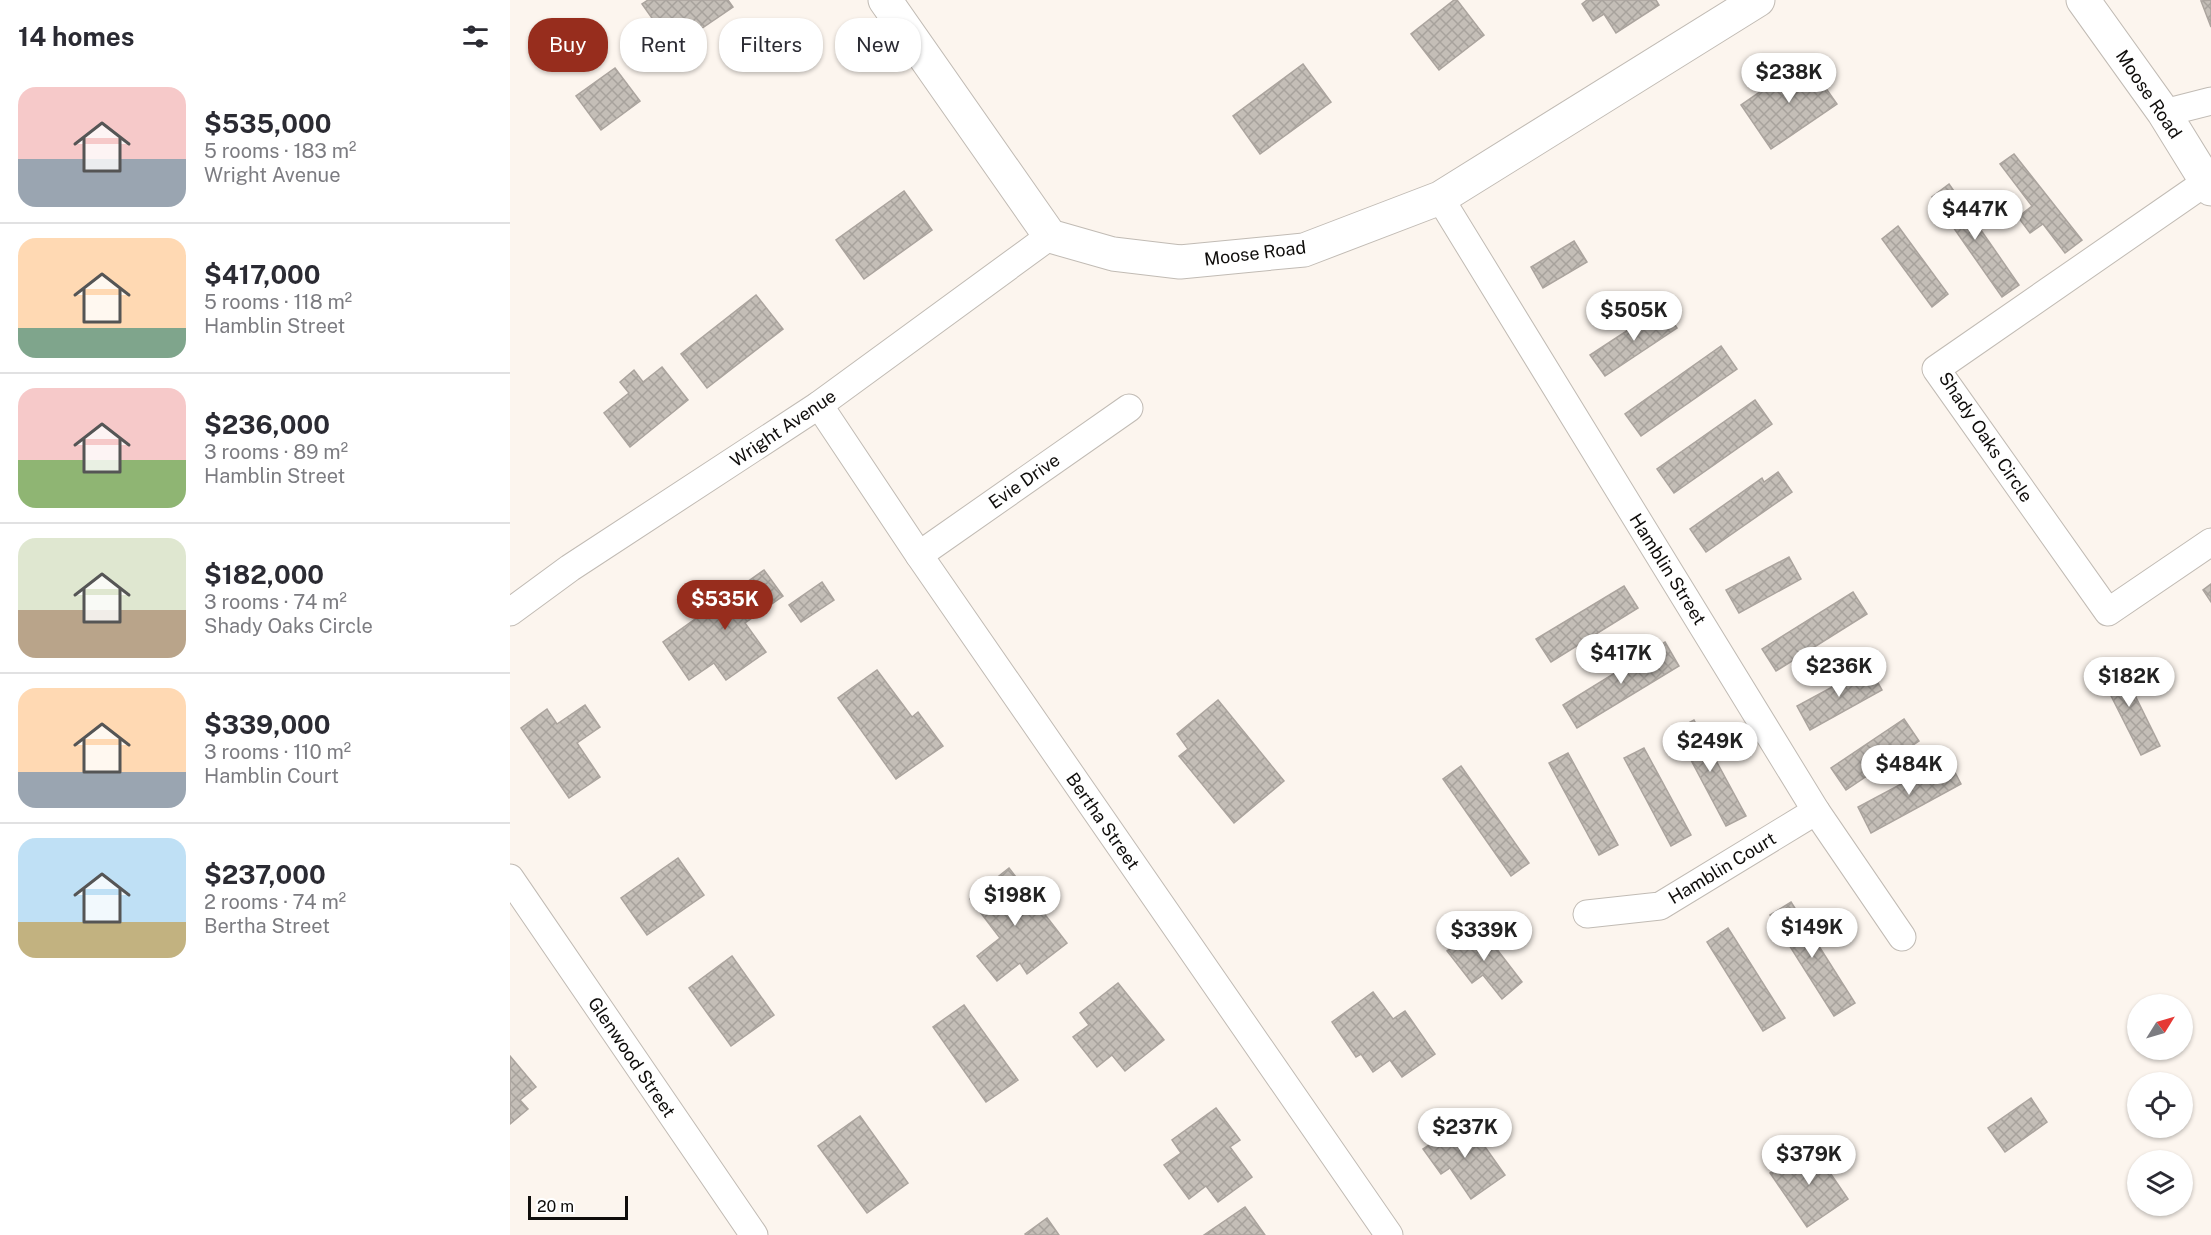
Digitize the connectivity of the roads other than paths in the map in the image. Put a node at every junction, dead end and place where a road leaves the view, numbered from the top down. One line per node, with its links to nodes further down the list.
1 (885, 0): 8 (street)
2 (1758, 0): 7 (street, Moose Road)
3 (2083, 0): 5 (street, Moose Road)
4 (2211, 101): 5 (street)
5 (2164, 113): 6 (street, Moose Road)
6 (2209, 186): 11 (street, Shady Oaks Circle)
7 (1440, 198): 8 (street, Moose Road); 14 (street, Hamblin Street)
8 (1050, 236): 9 (street, Wright Avenue)
9 (819, 405): 12 (street, Bertha Street); 13 (street, Wright Avenue)
10 (1129, 408): 12 (street, Evie Drive)
11 (2211, 542)
12 (919, 555): 19 (street, Bertha Street)
13 (510, 612)
14 (1816, 811): 16 (street, Hamblin Court); 17 (street, Hamblin Street)
15 (510, 878): 18 (street, Glenwood Street)
16 (1587, 914)
17 (1902, 937)
18 (754, 1235)
19 (1389, 1235)

